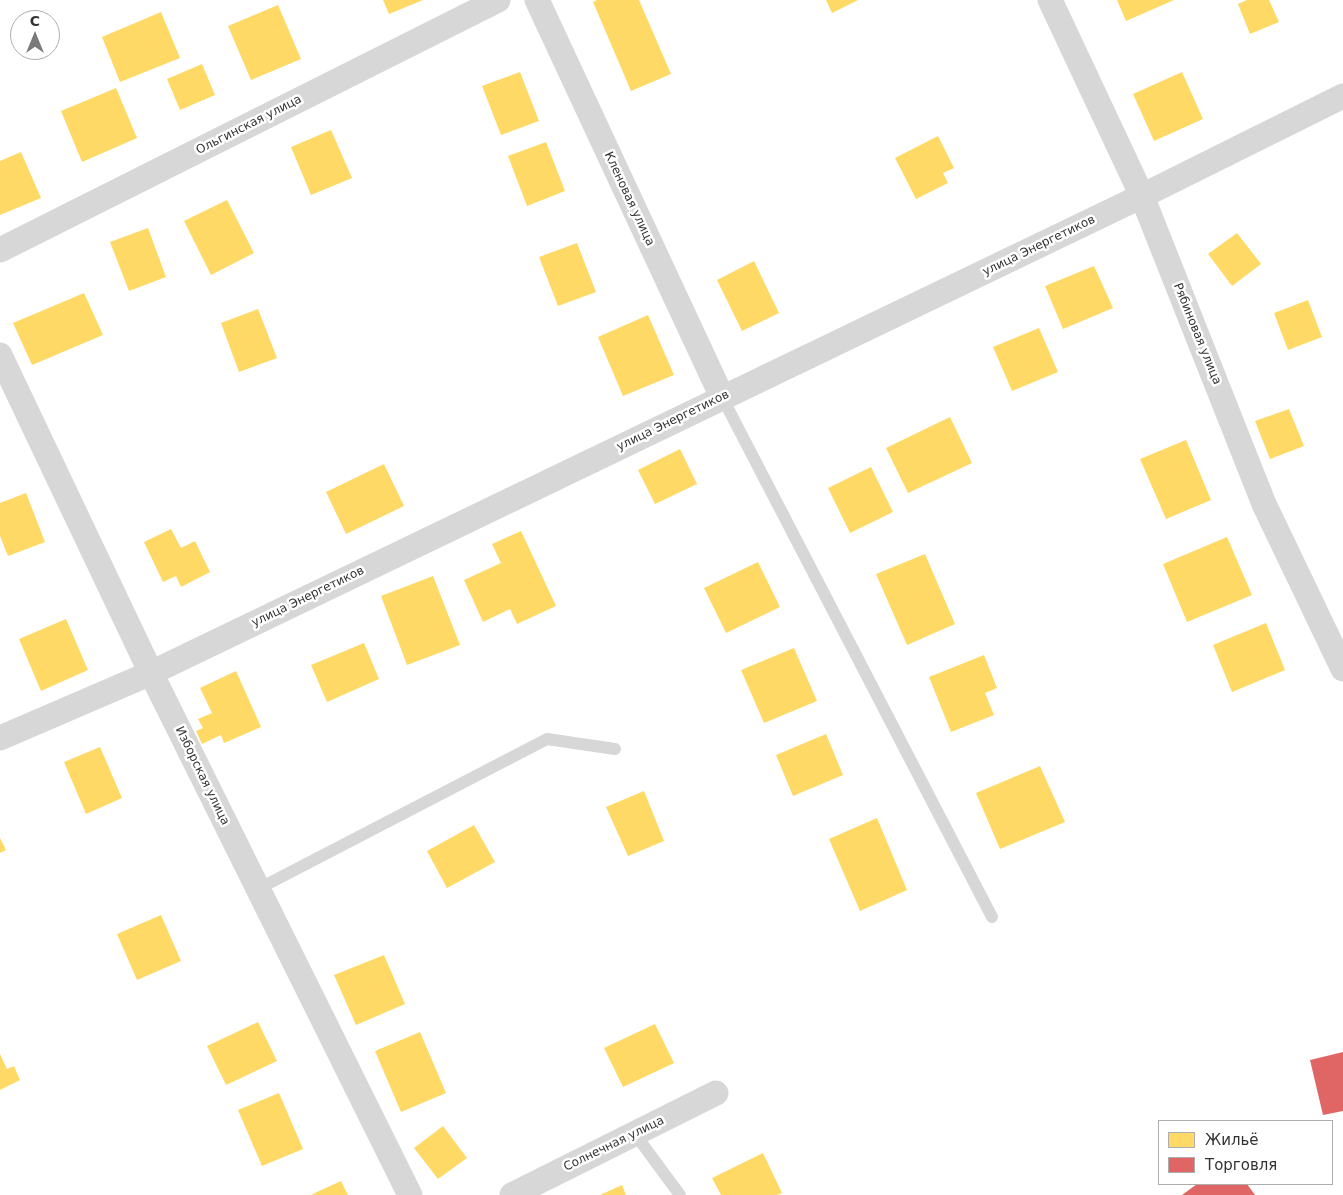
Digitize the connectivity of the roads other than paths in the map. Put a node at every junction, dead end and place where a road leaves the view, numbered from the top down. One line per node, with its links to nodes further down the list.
1 (498, 0): 6 (street, Ольгинская улица)
2 (537, 0): 8 (street, Кленовая улица)
3 (1050, 0): 5 (street, Рябиновая улица)
4 (1343, 96): 5 (street, улица Энергетиков)
5 (1142, 196): 8 (street, улица Энергетиков); 9 (street, Рябиновая улица)
6 (0, 250)
7 (0, 355): 10 (street, Изборская улица)
8 (722, 397): 10 (street, улица Энергетиков); 14 (lane)
9 (1343, 669)
10 (151, 673): 11 (street, улица Энергетиков); 13 (street, Изборская улица)
11 (0, 738)
12 (615, 749): 13 (lane)
13 (258, 888): 17 (street, Изборская улица)
14 (992, 917)
15 (716, 1093): 16 (street, Солнечная улица)
16 (636, 1134): 18 (street, Солнечная улица); 19 (lane)
17 (410, 1195)
18 (512, 1195)
19 (680, 1195)

